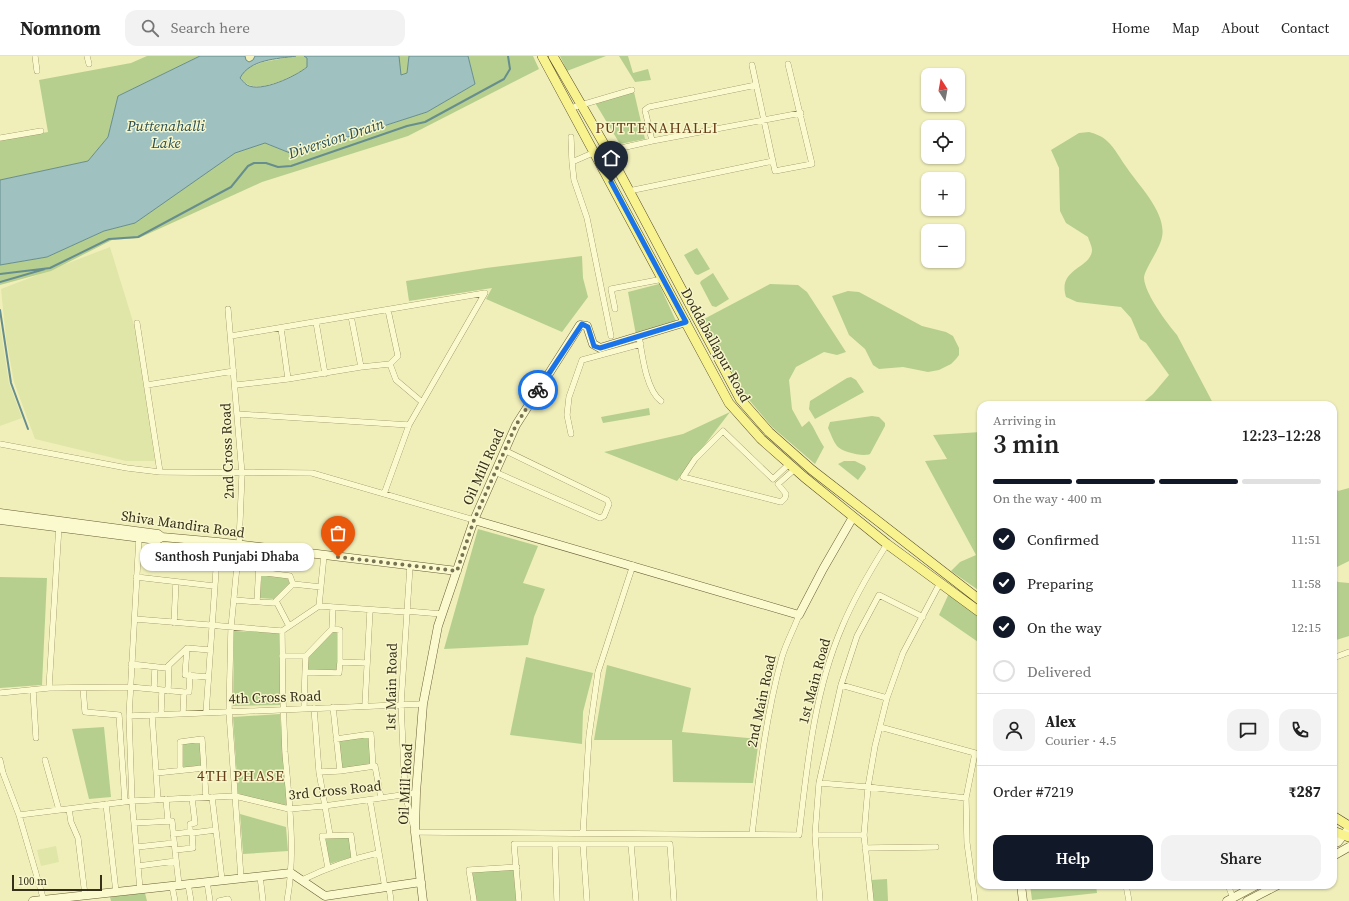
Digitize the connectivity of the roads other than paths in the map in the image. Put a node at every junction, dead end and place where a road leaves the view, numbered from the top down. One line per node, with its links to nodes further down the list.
1 (35, 56): 8 (street)
2 (87, 56): 5 (street)
3 (542, 56): 11 (main road, Doddaballapur Road)
4 (553, 56): 11 (main road, Doddaballapur Road)
5 (89, 64)
6 (788, 64): 12 (street)
7 (752, 65): 9 (street)
8 (37, 71)
9 (756, 85): 13 (street); 17 (street)
10 (632, 90): 11 (street)
11 (575, 106): 18 (main road, Doddaballapur Road); 19 (main road, Doddaballapur Road)
12 (801, 113): 13 (street); 20 (street)
13 (764, 120): 17 (street); 20 (street)
14 (41, 131): 16 (street)
15 (571, 137): 21 (street)
16 (0, 138)
17 (652, 141): 18 (street)
18 (608, 151): 22 (main road, Doddaballapur Road)
19 (595, 152): 21 (street); 23 (main road, Doddaballapur Road)
20 (773, 160): 22 (street)
21 (572, 162): 33 (street)
22 (629, 191): 54 (main road, Doddaballapur Road)
23 (663, 278): 25 (street); 29 (main road, Doddaballapur Road)
24 (228, 309): 32 (street, 2nd Cross Road)
25 (615, 309)
26 (388, 310): 27 (street); 36 (street); 44 (street)
27 (351, 316): 28 (street); 37 (street)
28 (316, 322): 31 (street); 39 (street)
29 (686, 322): 34 (street); 50 (main road, Doddaballapur Road)
30 (137, 323): 41 (street)
31 (280, 328): 32 (street); 40 (street)
32 (231, 336): 38 (street, 2nd Cross Road)
33 (611, 336)
34 (640, 340): 35 (street); 43 (street)
35 (600, 351): 47 (street); 49 (street, Oil Mill Road)
36 (390, 364): 37 (street); 44 (street)
37 (360, 367): 39 (street)
38 (234, 371): 41 (street); 42 (street, 2nd Cross Road)
39 (325, 374): 40 (street)
40 (288, 379): 42 (street)
41 (147, 385): 51 (street)
42 (236, 385): 45 (street, 2nd Cross Road)
43 (661, 401)
44 (422, 402): 46 (street)
45 (238, 414): 46 (street); 52 (street, 2nd Cross Road)
46 (409, 425): 58 (street)
47 (570, 434)
48 (0, 444): 51 (street)
49 (504, 450): 53 (street, Oil Mill Road); 53 (street)
50 (792, 466): 55 (street); 56 (main road, Doddaballapur Road); 57 (street)
51 (160, 472): 52 (street)
52 (242, 472): 58 (street); 68 (street, 2nd Cross Road)
53 (495, 472): 62 (street, Oil Mill Road)
54 (815, 472): 56 (main road); 81 (main road, Doddaballapur Road)
55 (773, 479): 57 (street); 57 (street)
56 (809, 481): 60 (main road, Doddaballapur Road)
57 (778, 484)
58 (384, 494): 62 (street)
59 (0, 513): 63 (street, Shiva Mandira Road)
60 (853, 517): 67 (main road, Doddaballapur Road); 91 (street, 2nd Main Road)
61 (0, 520): 63 (street)
62 (474, 520): 71 (street); 73 (street, Oil Mill Road)
63 (59, 524): 64 (street, Shiva Mandira Road); 65 (street); 116 (street)
64 (162, 537): 65 (street); 66 (street, Shiva Mandira Road)
65 (139, 538): 75 (street)
66 (218, 542): 68 (street, Shiva Mandira Road); 79 (street)
67 (887, 544): 77 (main road, Doddaballapur Road); 180 (street, 1st Main Road)
68 (239, 545): 69 (street, Shiva Mandira Road); 82 (street, 2nd Cross Road)
69 (260, 548): 70 (street, Shiva Mandira Road); 74 (street)
70 (324, 555): 72 (street, Shiva Mandira Road); 80 (street)
71 (633, 565): 91 (street); 178 (street)
72 (410, 566): 73 (street, Shiva Mandira Road); 89 (street, 1st Main Road)
73 (457, 571): 90 (street, Oil Mill Road)
74 (259, 572): 78 (street); 84 (street)
75 (136, 577): 76 (street); 93 (street)
76 (176, 582): 79 (street); 94 (street)
77 (940, 583): 88 (main road, Doddaballapur Road); 92 (street)
78 (293, 584): 80 (street); 83 (street)
79 (214, 586): 95 (street)
80 (321, 587): 85 (street)
81 (977, 598)
82 (234, 600): 84 (street); 97 (street, 2nd Cross Road)
83 (276, 601): 84 (street); 96 (street)
84 (257, 602)
85 (319, 606): 86 (street); 96 (street)
86 (333, 607): 87 (street); 98 (street)
87 (370, 610): 89 (street); 107 (street)
88 (977, 610)
89 (406, 611): 90 (street); 124 (street, 1st Main Road)
90 (442, 614): 125 (street, Oil Mill Road)
91 (799, 615): 180 (street, 2nd Main Road)
92 (923, 617): 114 (street); 123 (street)
93 (135, 619): 94 (street); 108 (street)
94 (174, 623): 95 (street)
95 (212, 626): 97 (street); 101 (street)
96 (290, 626): 99 (street)
97 (231, 628): 99 (street); 132 (street, 2nd Cross Road)
98 (332, 629): 104 (street); 106 (street)
99 (282, 631): 103 (street)
100 (188, 648): 101 (street); 109 (street); 112 (street)
101 (210, 650): 113 (street)
102 (1349, 652): 105 (street)
103 (282, 656): 104 (street); 130 (street)
104 (306, 656): 111 (street)
105 (1337, 656)
106 (340, 662): 107 (street); 111 (street)
107 (367, 663): 126 (street)
108 (131, 664): 110 (street); 115 (street)
109 (169, 665): 110 (street); 120 (street)
110 (155, 667): 118 (street)
111 (305, 672): 128 (street)
112 (190, 675): 113 (street); 121 (street)
113 (208, 677): 131 (street)
114 (841, 685): 123 (street); 149 (street)
115 (130, 687): 117 (street); 118 (street); 136 (street)
116 (49, 688): 117 (street); 119 (street)
117 (83, 688): 163 (street)
118 (154, 689): 120 (street)
119 (33, 690): 122 (street); 138 (street)
120 (165, 690): 121 (street); 134 (street)
121 (184, 692): 133 (street)
122 (0, 693)
123 (887, 698): 137 (street)
124 (401, 704): 125 (street, 4th Cross Road); 126 (street, 4th Cross Road); 152 (street, 1st Main Road)
125 (423, 704): 151 (street, Oil Mill Road)
126 (365, 706): 127 (street, 4th Cross Road)
127 (333, 707): 129 (street, 4th Cross Road); 139 (street)
128 (304, 708): 129 (street, 4th Cross Road); 130 (street, 4th Cross Road)
129 (314, 708): 146 (street)
130 (282, 709): 132 (street, 4th Cross Road); 167 (street)
131 (206, 712): 132 (street, 4th Cross Road); 133 (street, 4th Cross Road)
132 (229, 712): 153 (street, 2nd Cross Road)
133 (183, 713): 134 (street, 4th Cross Road)
134 (161, 714): 135 (street, 4th Cross Road)
135 (152, 715): 136 (street, 4th Cross Road); 147 (street)
136 (129, 716): 162 (street)
137 (880, 727): 150 (street); 158 (street)
138 (36, 738)
139 (336, 739): 142 (street); 145 (street)
140 (0, 760): 148 (street)
141 (45, 760): 168 (street)
142 (373, 766): 145 (street); 157 (street)
143 (204, 768): 144 (street); 144 (street); 154 (street)
144 (180, 770): 147 (street)
145 (340, 771): 146 (street)
146 (319, 772): 165 (street)
147 (156, 773): 160 (street)
148 (2, 774): 169 (street)
149 (819, 783): 150 (street); 182 (street)
150 (868, 787): 158 (street); 183 (street)
151 (416, 793): 152 (street, 3rd Cross Road); 177 (street, Oil Mill Road)
152 (405, 794): 157 (street, 3rd Cross Road); 177 (street, 1st Main Road)
153 (235, 796): 155 (street, 3rd Cross Road); 167 (street, 3rd Cross Road); 203 (street, 2nd Cross Road)
154 (206, 797): 155 (street, 3rd Cross Road); 156 (street, 3rd Cross Road)
155 (212, 797): 173 (street)
156 (192, 798): 159 (street, 3rd Cross Road); 176 (street)
157 (381, 798): 161 (street, 3rd Cross Road)
158 (966, 798): 240 (street)
159 (166, 799): 160 (street, 3rd Cross Road); 171 (street)
160 (158, 800): 162 (street, 3rd Cross Road)
161 (370, 800): 165 (street, 3rd Cross Road); 194 (street)
162 (132, 801): 163 (street, 3rd Cross Road); 172 (street)
163 (125, 802): 164 (street, 3rd Cross Road)
164 (106, 804): 166 (street, 3rd Cross Road); 217 (street)
165 (324, 806): 167 (street, 3rd Cross Road); 181 (street)
166 (69, 809): 168 (street, 3rd Cross Road); 218 (street)
167 (289, 809): 201 (street)
168 (59, 810): 169 (street, 3rd Cross Road)
169 (19, 815): 220 (street)
170 (1337, 820): 175 (main road)
171 (168, 821): 172 (street); 179 (street)
172 (134, 823): 189 (street)
173 (216, 830): 176 (street); 204 (street)
174 (1337, 831): 175 (main road)
175 (1348, 831): 184 (street)
176 (191, 832): 179 (street); 193 (street)
177 (415, 832): 178 (street); 207 (street, Oil Mill Road)
178 (583, 833): 180 (street)
179 (173, 834): 185 (street)
180 (752, 834)
181 (330, 835): 196 (street); 200 (street)
182 (815, 835): 183 (street); 238 (street)
183 (864, 835): 192 (street)
184 (1337, 841)
185 (174, 843): 189 (street); 193 (street)
186 (555, 844): 187 (street); 199 (street); 234 (street)
187 (584, 844): 188 (street); 235 (street)
188 (631, 844): 236 (street); 237 (street)
189 (137, 847): 198 (street)
190 (936, 847): 192 (street)
191 (1349, 847): 195 (street)
192 (865, 848): 239 (street)
193 (175, 850): 197 (street)
194 (378, 853): 196 (street); 210 (street)
195 (1337, 854)
196 (354, 858): 200 (street)
197 (176, 861): 198 (street); 209 (street)
198 (138, 866): 211 (street)
199 (517, 867): 232 (street); 233 (street)
200 (328, 868): 205 (street)
201 (291, 873): 202 (street); 205 (street); 229 (street)
202 (260, 876): 203 (street); 228 (street)
203 (241, 878): 204 (street)
204 (222, 880): 206 (street)
205 (302, 880): 219 (street)
206 (207, 882): 208 (street); 225 (street)
207 (421, 882): 210 (street); 231 (street, Oil Mill Road)
208 (188, 884): 209 (street); 224 (street)
209 (175, 886): 211 (street); 223 (street)
210 (387, 887): 219 (street); 230 (street)
211 (140, 889): 217 (street)
212 (1022, 889): 241 (street)
213 (1127, 889): 242 (street)
214 (1229, 889): 221 (street)
215 (1250, 889): 221 (street)
216 (1270, 889): 243 (street)
217 (116, 892): 218 (street)
218 (83, 897): 220 (street)
219 (326, 898)
220 (44, 900): 222 (street)
221 (1230, 900)
222 (33, 901)
223 (175, 901)
224 (191, 901)
225 (210, 901)
226 (219, 901): 227 (street)
227 (229, 901)
228 (263, 901)
229 (287, 901)
230 (391, 901)
231 (423, 901)
232 (474, 901)
233 (520, 901)
234 (557, 901)
235 (587, 901)
236 (636, 901)
237 (674, 901)
238 (820, 901)
239 (871, 901)
240 (975, 901)
241 (1023, 901)
242 (1129, 901)
243 (1247, 901)

